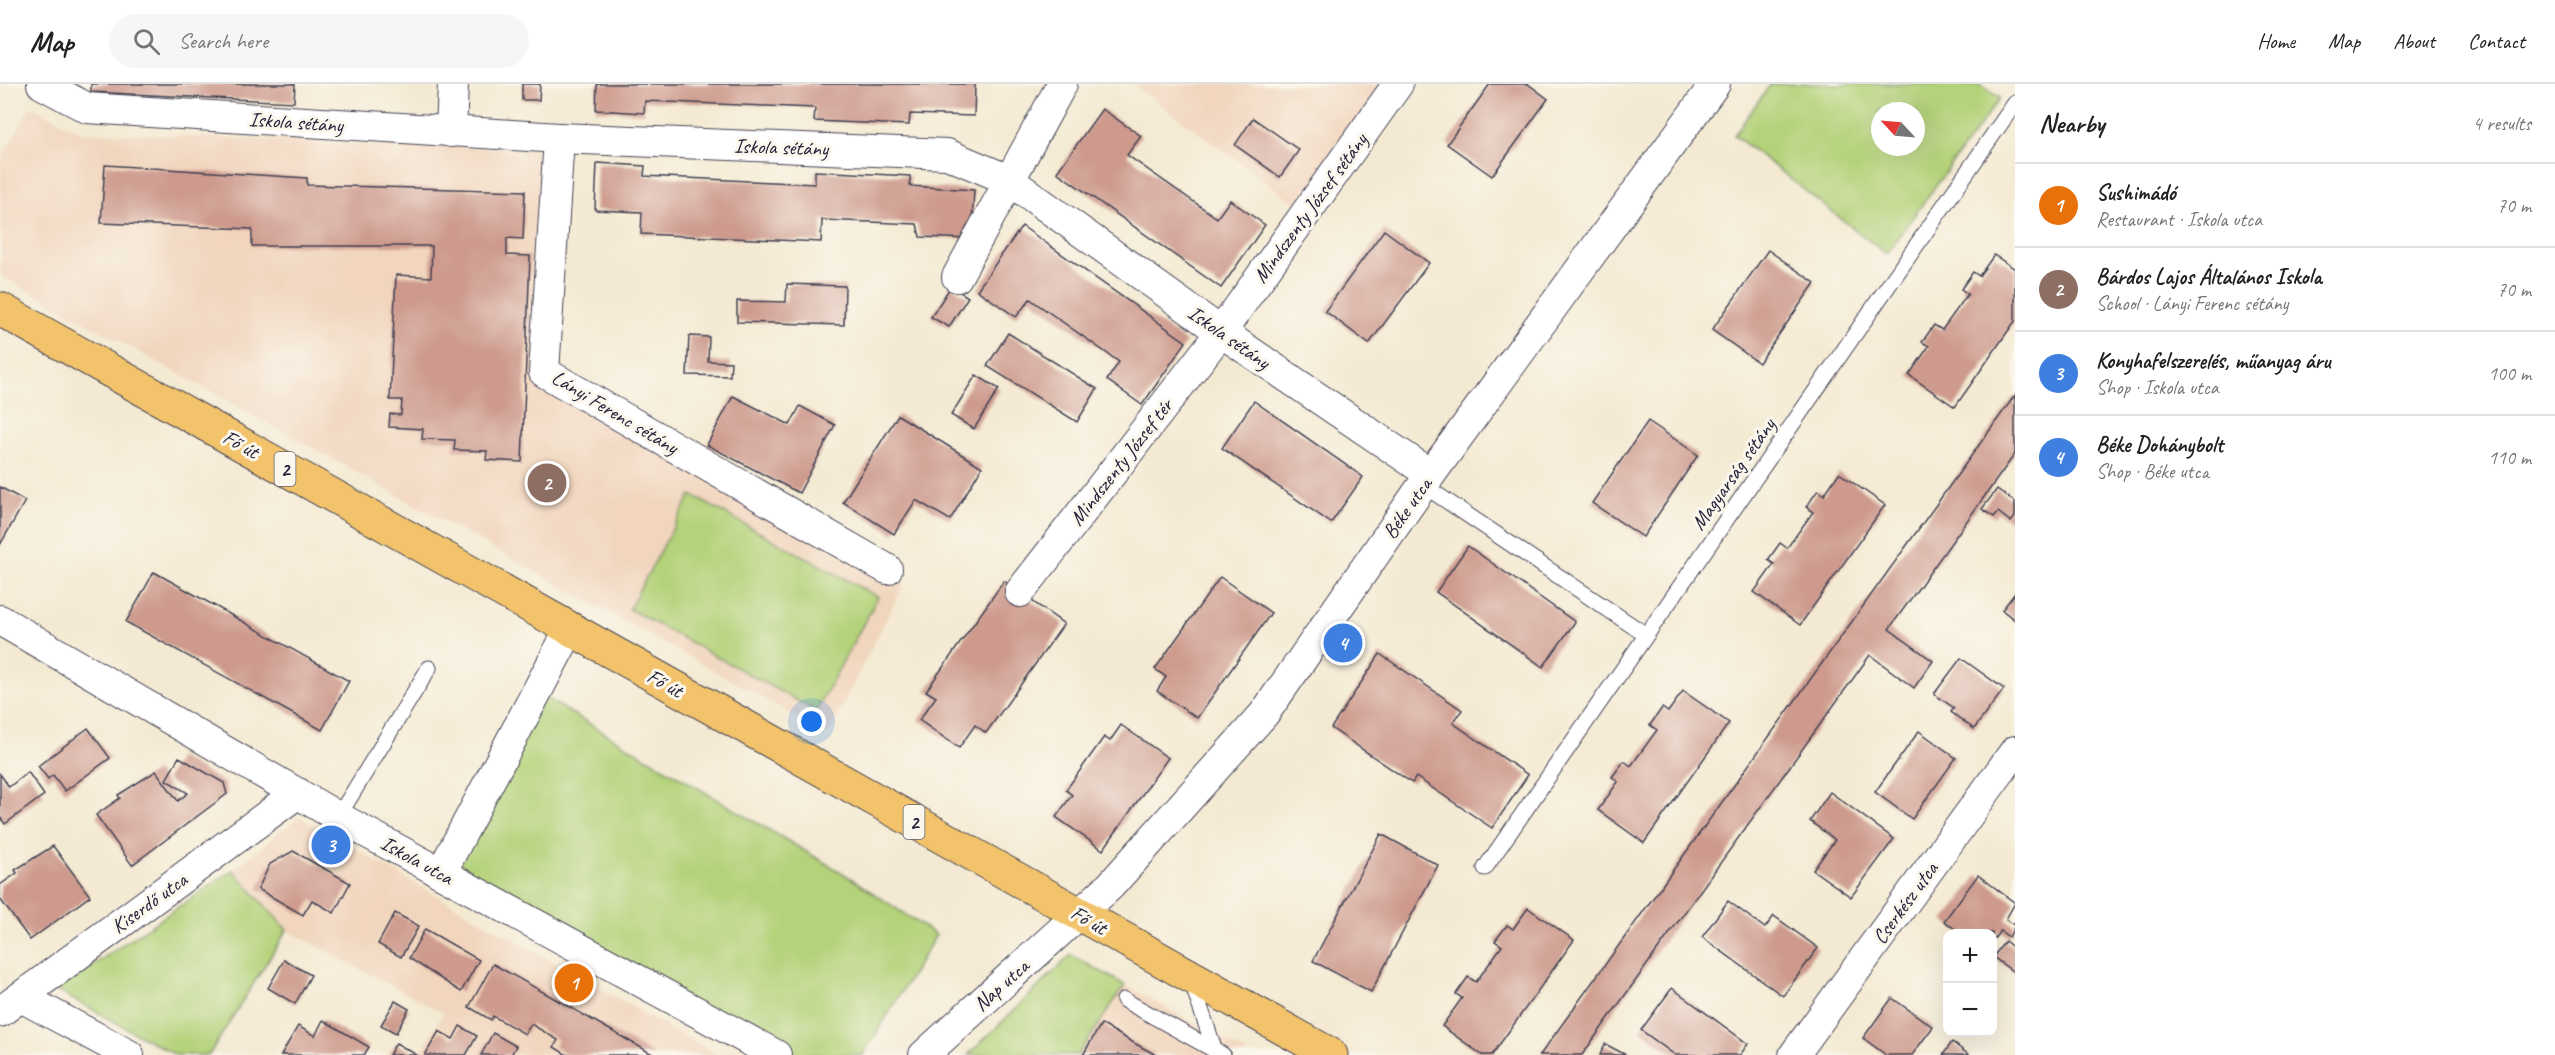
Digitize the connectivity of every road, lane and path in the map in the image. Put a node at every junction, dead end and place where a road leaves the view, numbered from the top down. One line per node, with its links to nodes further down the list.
1 (42, 84): 7 (street, Iskola sétány)
2 (453, 84): 7 (street)
3 (1062, 84): 9 (street)
4 (1398, 84): 12 (street, Mindszenty József sétány)
5 (1715, 84): 13 (street, Béke utca)
6 (2015, 103): 18 (lane, Magyarság sétány)
7 (451, 132): 8 (street, Iskola sétány)
8 (559, 138): 9 (street, Iskola sétány); 14 (street, Lányi Ferenc sétány)
9 (1009, 180): 10 (street); 12 (street, Iskola sétány)
10 (957, 278)
11 (0, 309): 17 (main road, Fő út / 2)
12 (1221, 332): 13 (street, Iskola sétány); 15 (street, Mindszenty József tér)
13 (1426, 480): 18 (lane, Iskola sétány); 25 (street, Béke utca)
14 (887, 569)
15 (1020, 592)
16 (0, 620): 21 (street, Iskola utca)
17 (570, 629): 24 (street); 25 (main road, Fő út / 2)
18 (1646, 635): 23 (lane, Magyarság sétány)
19 (429, 668): 22 (lane)
20 (2015, 752): 34 (street, Cserkész utca)
21 (298, 793): 22 (street, Iskola utca); 28 (street, Kiserdő utca)
22 (338, 817): 24 (street, Iskola utca)
23 (1485, 868)
24 (441, 873): 31 (street, Iskola utca)
25 (1078, 914): 26 (main road, Fő út / 2); 32 (street, Nap utca)
26 (1190, 976): 29 (lane); 33 (main road, Fő út / 2)
27 (1124, 1000): 29 (lane)
28 (10, 1004): 30 (street)
29 (1219, 1053)
30 (129, 1055)
31 (776, 1055)
32 (924, 1055)
33 (1331, 1055)
34 (1794, 1055)

